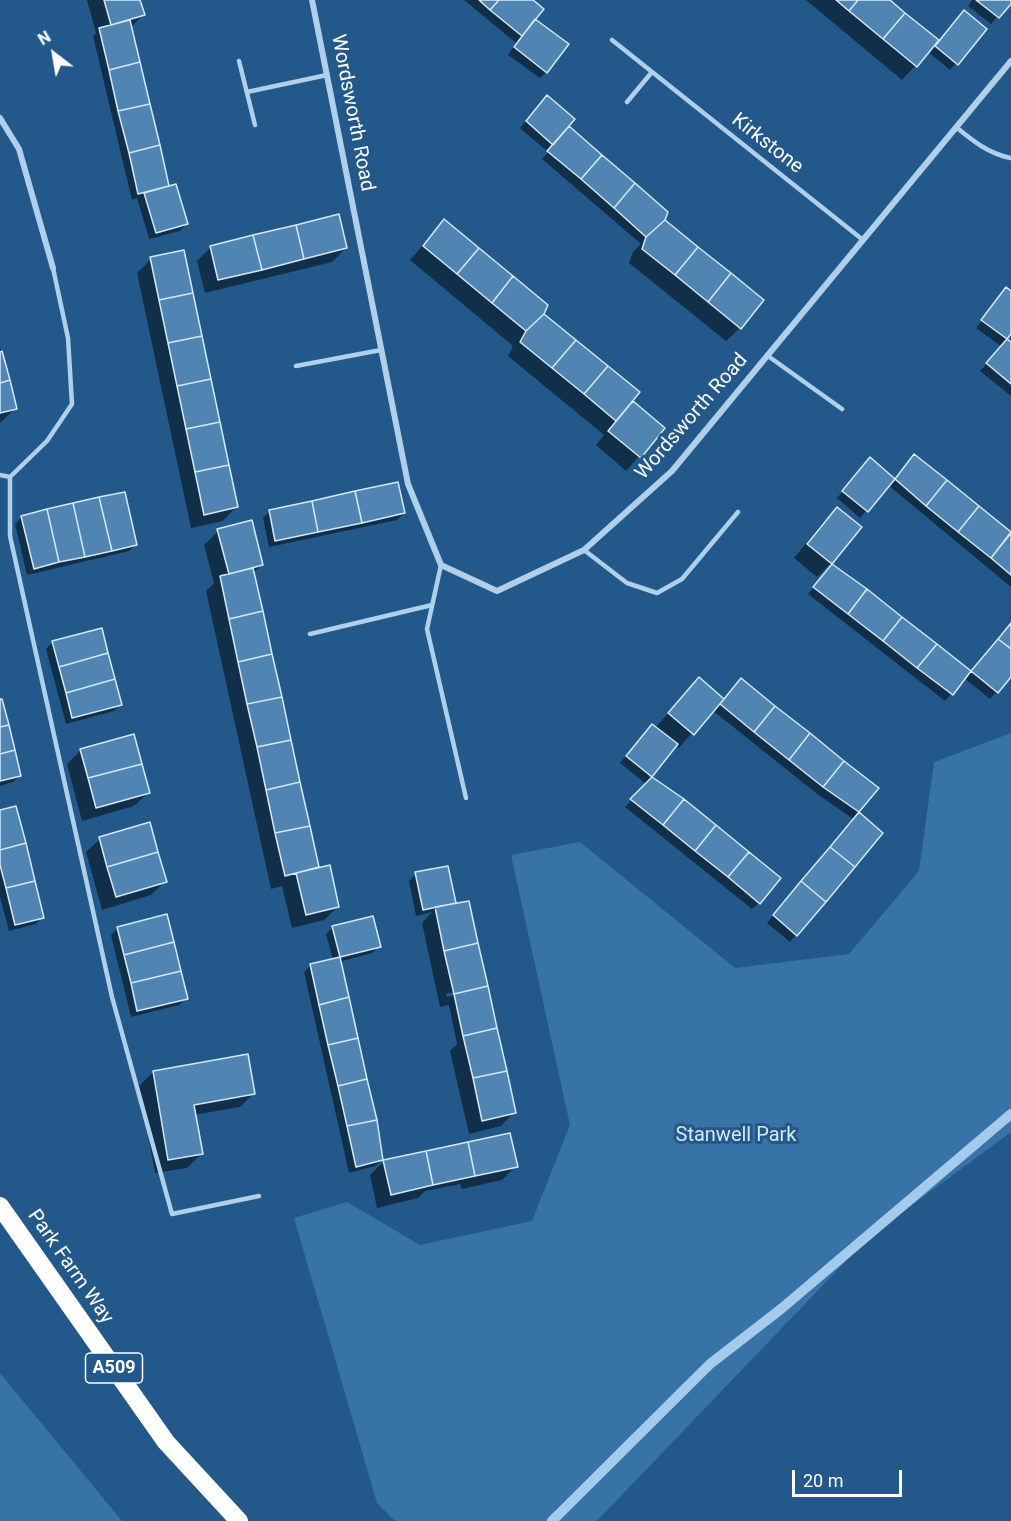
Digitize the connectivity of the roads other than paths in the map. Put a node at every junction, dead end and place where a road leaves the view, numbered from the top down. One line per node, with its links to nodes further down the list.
1 (312, 0): 6 (street, Wordsworth Road)
2 (612, 40): 5 (lane, Kirkstone)
3 (239, 61): 7 (lane)
4 (1011, 61): 11 (street, Wordsworth Road)
5 (652, 72): 8 (lane); 13 (lane, Kirkstone)
6 (327, 75): 7 (lane); 15 (street, Wordsworth Road)
7 (247, 92): 10 (lane)
8 (627, 102)
9 (0, 118): 14 (street)
10 (255, 125)
11 (956, 128): 12 (lane); 13 (street, Wordsworth Road)
12 (1011, 158)
13 (863, 240): 16 (street, Wordsworth Road)
14 (53, 268): 20 (lane)
15 (381, 350): 17 (lane); 23 (street, Wordsworth Road)
16 (768, 356): 18 (lane); 22 (street, Wordsworth Road)
17 (296, 366)
18 (843, 409)
19 (0, 475): 20 (lane)
20 (10, 477): 27 (lane)
21 (738, 512): 22 (lane)
22 (584, 550): 23 (street, Wordsworth Road)
23 (441, 565): 24 (lane)
24 (432, 605): 25 (lane); 26 (lane)
25 (310, 634)
26 (466, 798)
27 (259, 1196)
28 (0, 1206): 29 (highway, Park Farm Way / A509)
29 (239, 1521)

